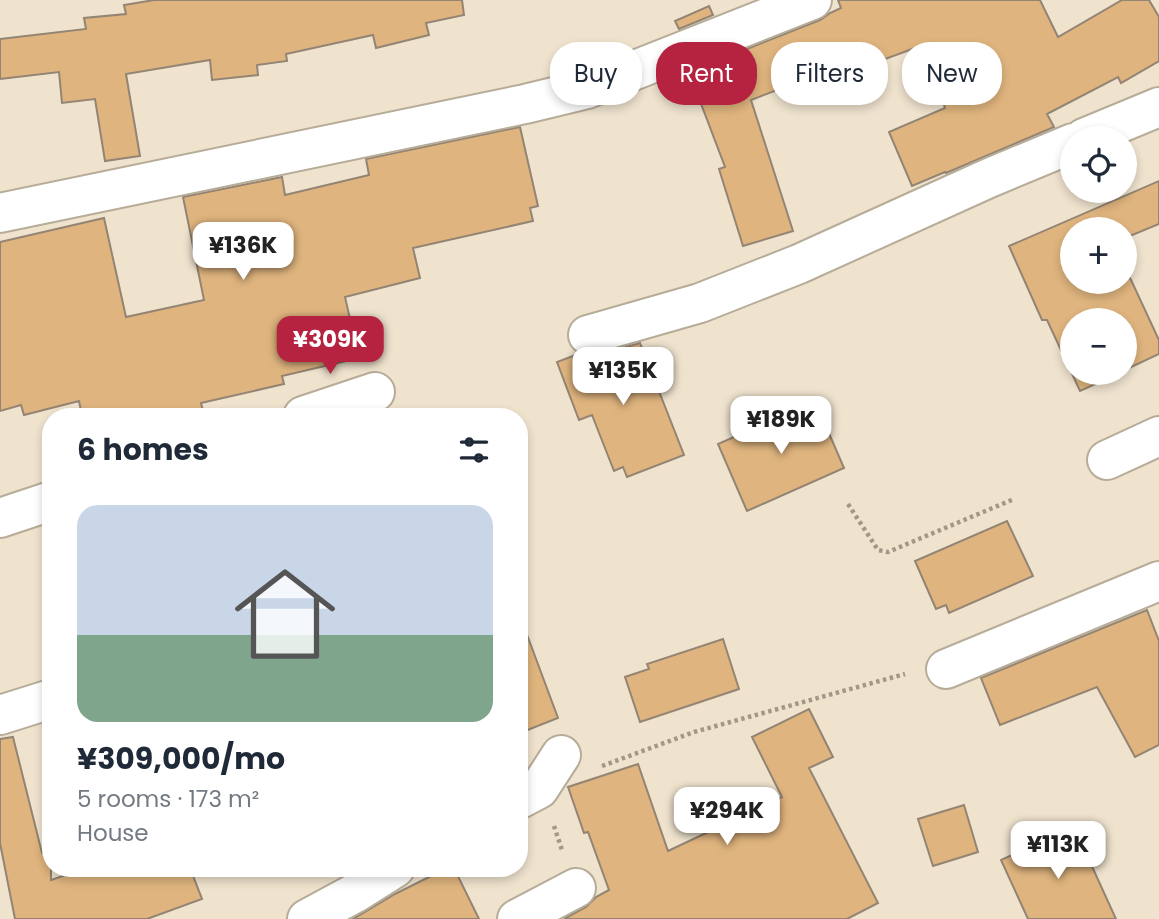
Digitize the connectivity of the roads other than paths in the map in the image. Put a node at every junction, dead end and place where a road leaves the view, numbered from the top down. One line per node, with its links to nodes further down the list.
1 (811, 0): 5 (street)
2 (1159, 107): 3 (street)
3 (1113, 126)
4 (1060, 148): 6 (street)
5 (0, 213)
6 (588, 335)
7 (375, 393): 8 (street)
8 (328, 408)
9 (1159, 436): 10 (street)
10 (1107, 460)
11 (42, 504): 12 (street)
12 (0, 519)
13 (1159, 581): 14 (street)
14 (946, 669)
15 (42, 701): 16 (street)
16 (0, 715)
17 (561, 755): 18 (street)
18 (529, 794)
19 (382, 877): 21 (street)
20 (576, 888): 22 (street)
21 (307, 919)
22 (517, 919)

